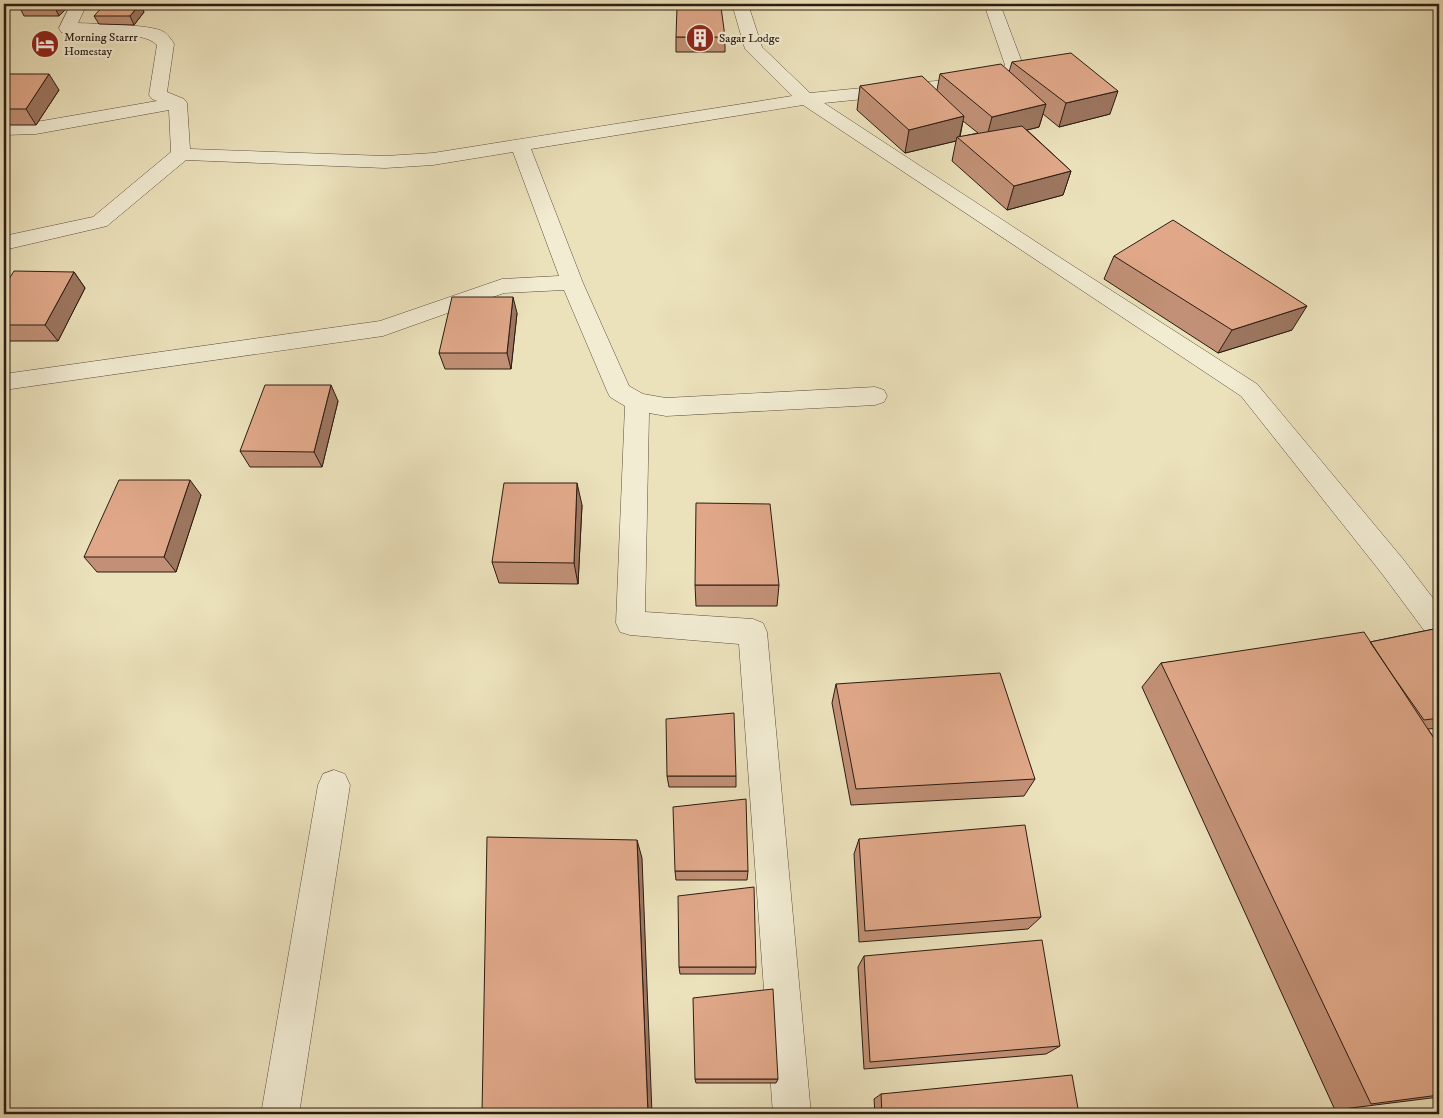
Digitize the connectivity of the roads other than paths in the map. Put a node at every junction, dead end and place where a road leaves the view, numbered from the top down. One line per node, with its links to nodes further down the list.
1 (79, 4): 5 (street)
2 (740, 4): 4 (street)
3 (992, 4): 4 (street)
4 (806, 100): 7 (street); 14 (street)
5 (178, 103): 6 (street); 8 (street)
6 (4, 129)
7 (520, 145): 8 (street); 10 (street)
8 (180, 154): 9 (street)
9 (4, 243)
10 (572, 283): 11 (street); 13 (street)
11 (4, 382)
12 (875, 396): 13 (street)
13 (637, 402): 18 (street)
14 (1429, 602): 15 (street)
15 (1439, 628)
16 (334, 785): 17 (street)
17 (280, 1114)
18 (792, 1114)

